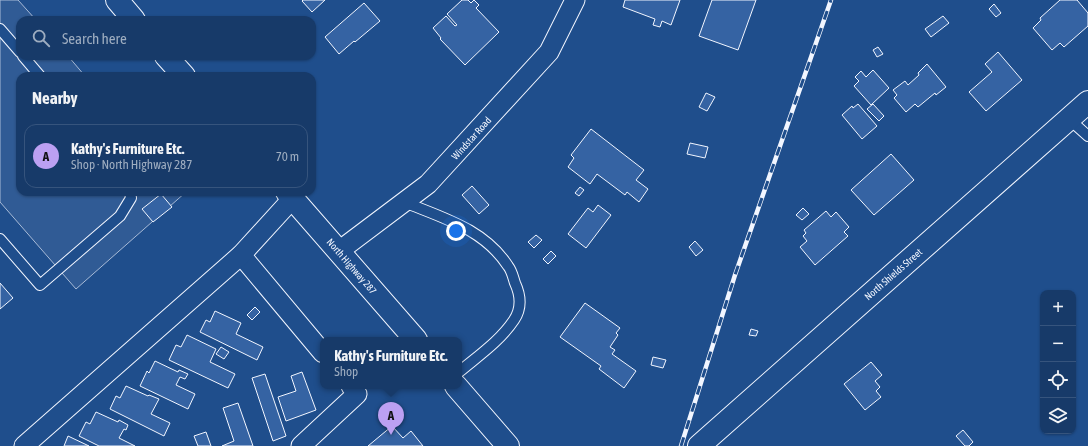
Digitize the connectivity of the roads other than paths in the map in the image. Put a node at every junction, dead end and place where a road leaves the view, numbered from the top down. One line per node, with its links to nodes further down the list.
1 (116, 0): 3 (main road)
2 (576, 0): 16 (street, Windstar Road)
3 (130, 16)
4 (0, 29): 5 (lane)
5 (16, 47)
6 (26, 60): 8 (lane)
7 (170, 60): 9 (main road)
8 (37, 72)
9 (180, 72)
10 (1088, 102): 11 (main road, North Shields Street)
11 (1069, 119): 12 (lane); 28 (main road, North Shields Street)
12 (1088, 136)
13 (131, 196): 17 (lane)
14 (289, 196): 19 (street)
15 (291, 196): 18 (main road, North Highway 287)
16 (404, 202): 18 (street, Windstar Road); 22 (lane)
17 (0, 240)
18 (339, 251): 20 (main road, North Highway 287)
19 (241, 255): 21 (street); 25 (street)
20 (413, 337)
21 (320, 349)
22 (462, 370)
23 (353, 389): 26 (street)
24 (459, 389): 27 (main road)
25 (24, 446)
26 (301, 446)
27 (508, 446)
28 (699, 446)

